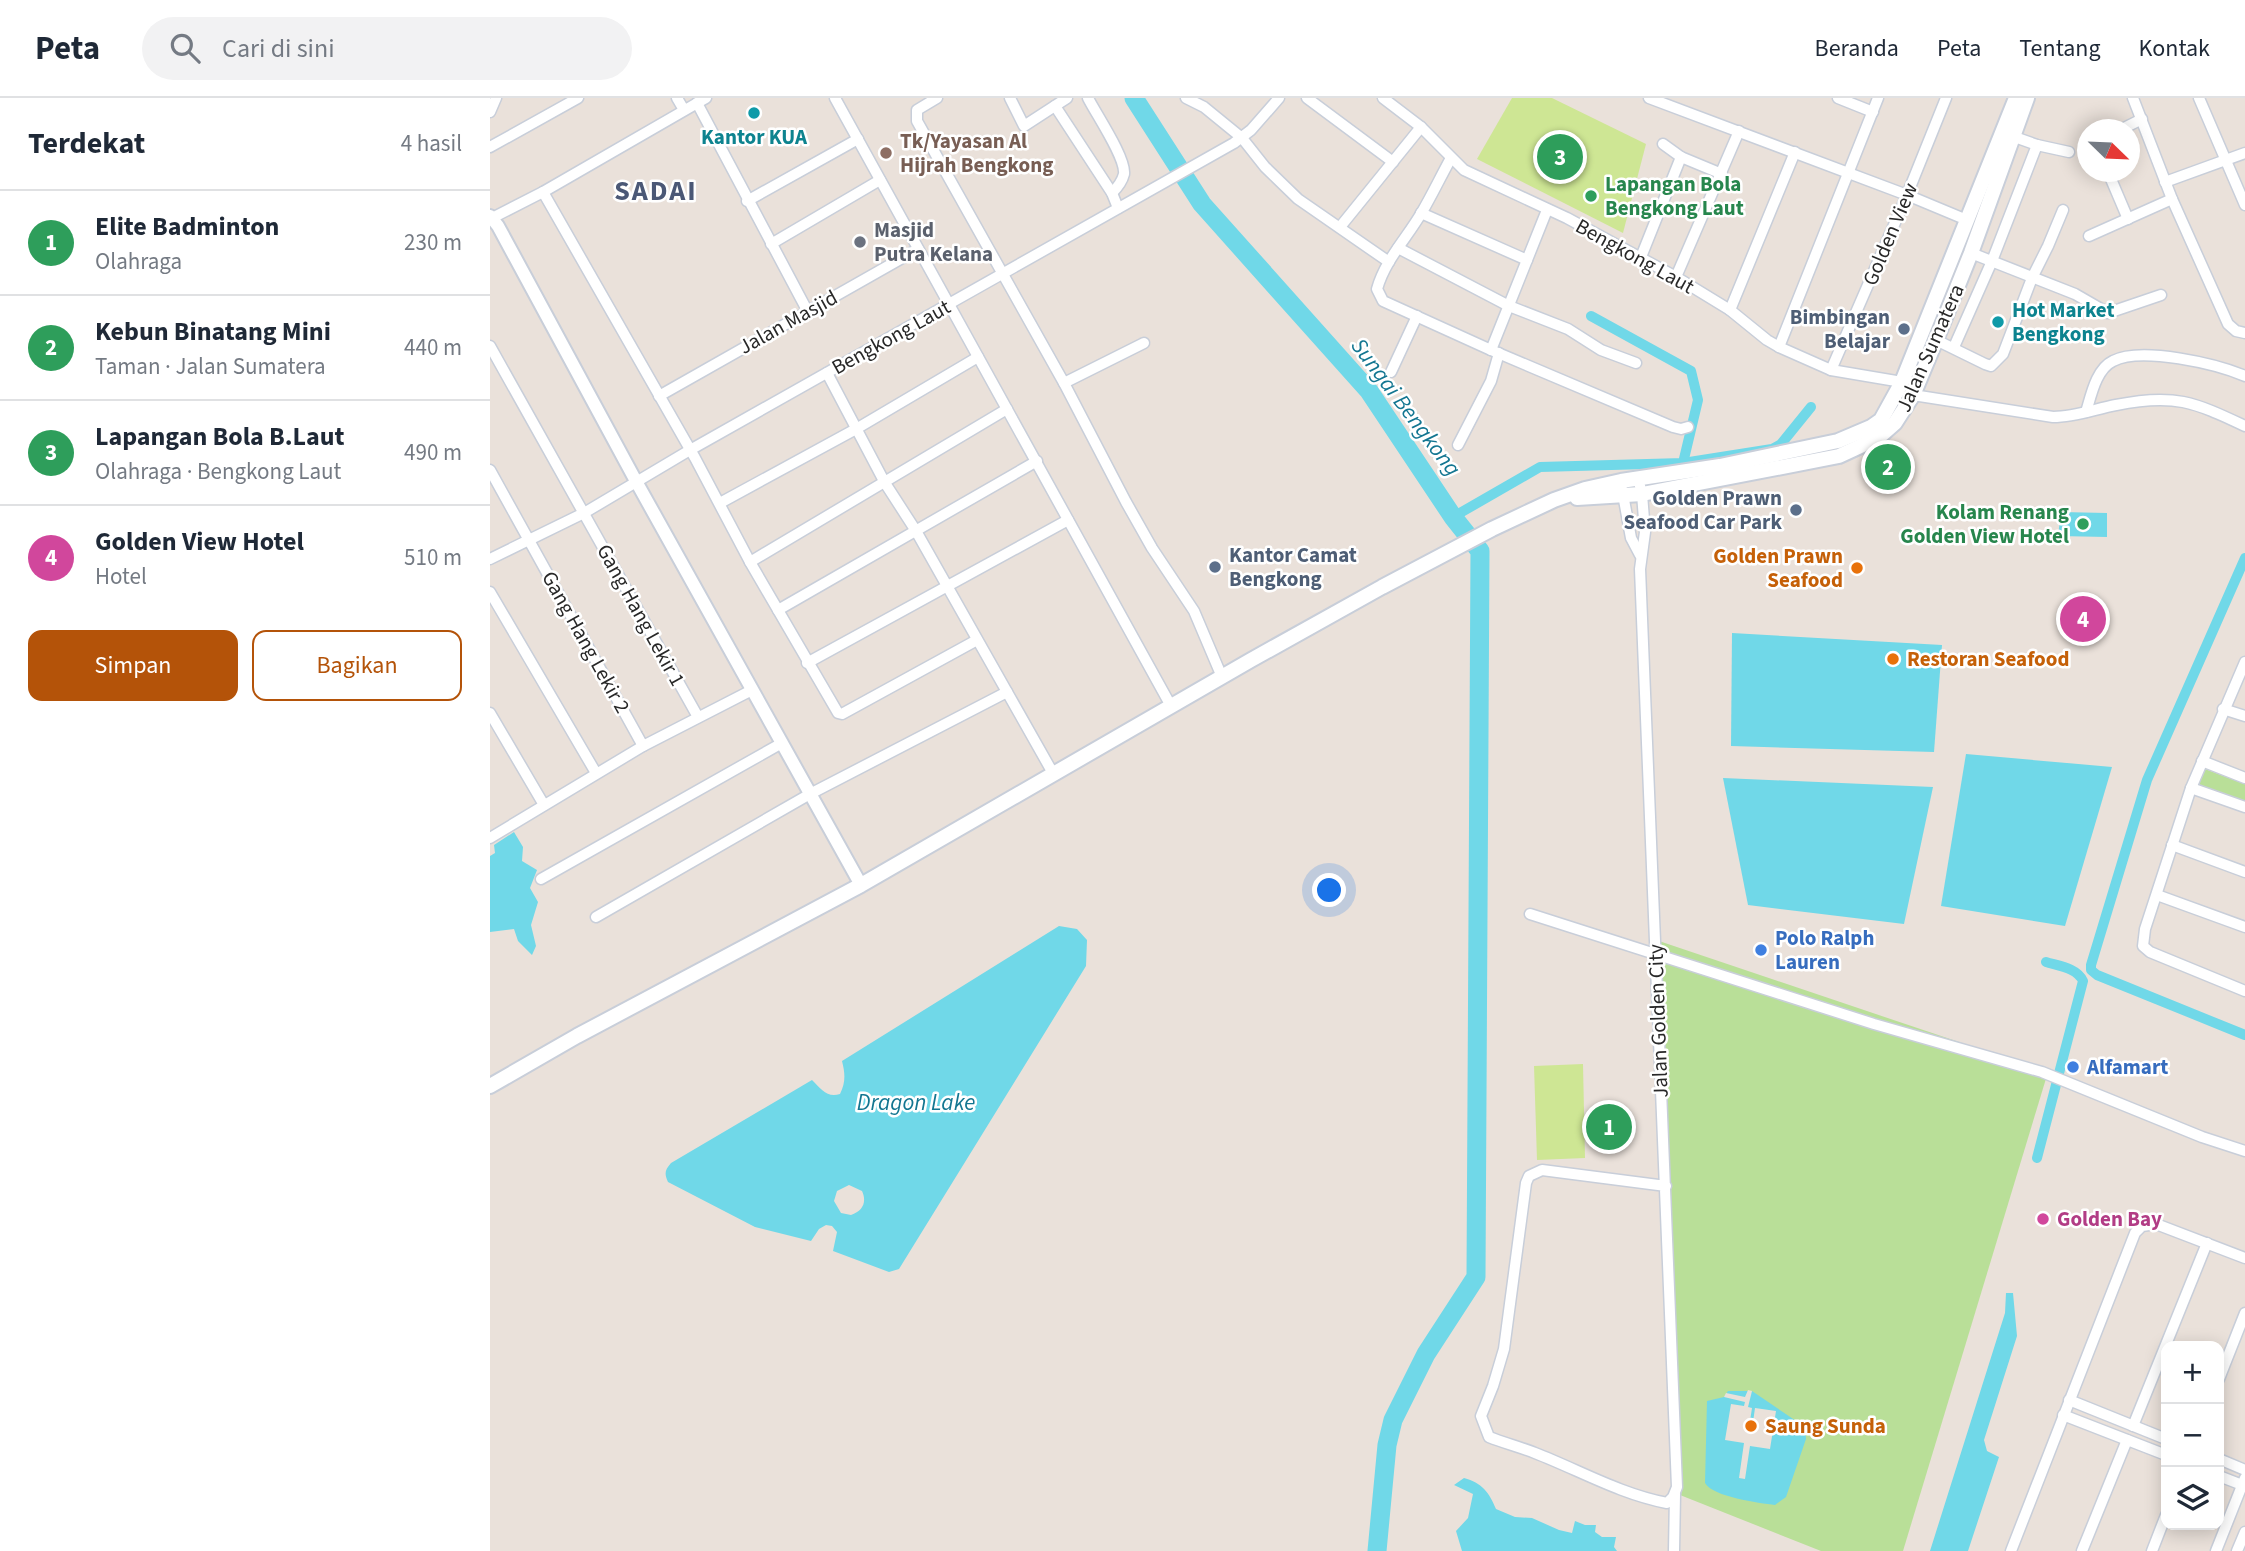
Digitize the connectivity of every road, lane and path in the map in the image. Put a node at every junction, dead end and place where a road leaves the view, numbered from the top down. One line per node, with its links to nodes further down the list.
1 (496, 98): 24 (street)
2 (578, 98): 34 (street)
3 (677, 98): 23 (street)
4 (835, 98): 31 (street)
5 (937, 98): 70 (street)
6 (1010, 98): 22 (street)
7 (1067, 98): 22 (street)
8 (1087, 98): 48 (street)
9 (1186, 98): 30 (street)
10 (1307, 98): 41 (street)
11 (1382, 98): 27 (street, Bengkong Laut)
12 (1649, 98): 28 (street)
13 (1838, 98): 25 (street)
14 (1878, 98): 25 (street)
15 (1946, 98): 49 (street, Golden View)
16 (2016, 98): 29 (main road, Jalan Sumatera)
17 (2027, 98): 29 (main road, Jalan Sumatera)
18 (2133, 98): 26 (street)
19 (2199, 98): 40 (street)
20 (1276, 99): 30 (street, Bengkong Laut)
21 (702, 101): 23 (street); 51 (street)
22 (1055, 106): 48 (street)
23 (684, 110): 47 (street)
24 (490, 112)
25 (1873, 112): 42 (street)
26 (2142, 119): 46 (street)
27 (1421, 127): 39 (street, Bengkong Laut); 41 (street)
28 (1739, 131): 35 (street); 43 (street)
29 (2008, 135): 33 (street); 59 (main road, Jalan Sumatera); 65 (main road, Jalan Sumatera)
30 (1242, 138): 53 (street, Bengkong Laut); 60 (street)
31 (858, 139): 44 (street); 51 (street)
32 (1663, 144): 38 (street)
33 (2038, 145): 36 (street); 68 (street)
34 (490, 147)
35 (1795, 152): 42 (street); 76 (street)
36 (2068, 152)
37 (2245, 153): 40 (street)
38 (1681, 157): 43 (street); 66 (street)
39 (1451, 158): 54 (street, Bengkong Laut); 56 (street)
40 (2226, 158): 46 (street); 52 (street)
41 (1393, 162): 60 (street)
42 (1847, 172): 49 (street); 83 (street)
43 (1722, 174): 71 (street)
44 (880, 180): 62 (street); 64 (street)
45 (2112, 182): 58 (street)
46 (2165, 183): 50 (street)
47 (543, 192): 57 (street); 95 (street)
48 (1112, 193): 53 (street)
49 (1907, 195): 59 (street); 88 (street, Golden View)
50 (2172, 199): 58 (street); 79 (street)
51 (747, 201): 62 (street)
52 (2245, 205)
53 (1118, 208): 70 (street, Bengkong Laut)
54 (1547, 210): 66 (street, Bengkong Laut); 67 (street)
55 (2063, 210): 72 (street)
56 (1421, 213): 63 (street); 67 (street)
57 (491, 218): 107 (street)
58 (2127, 219): 61 (street)
59 (1967, 220): 92 (main road, Jalan Sumatera)
60 (1340, 228): 69 (street)
61 (2090, 236)
62 (771, 244): 77 (street)
63 (1398, 248): 69 (street); 75 (street)
64 (918, 249): 74 (street); 77 (street, Jalan Masjid)
65 (1971, 253): 68 (street); 80 (main road, Jalan Sumatera)
66 (1641, 257): 71 (street, Bengkong Laut)
67 (1527, 260): 75 (street)
68 (1992, 261): 72 (street); 84 (street)
69 (1389, 262): 78 (street)
70 (1002, 273): 74 (street, Bengkong Laut); 93 (street)
71 (1676, 277): 76 (street, Bengkong Laut)
72 (2032, 278): 73 (street); 84 (street)
73 (2161, 295)
74 (950, 304): 86 (street); 90 (street, Bengkong Laut)
75 (1509, 306): 85 (street); 87 (street)
76 (1731, 310): 83 (street, Bengkong Laut)
77 (808, 312): 95 (street, Jalan Masjid)
78 (1417, 316): 85 (street); 89 (street)
79 (2245, 333)
80 (1936, 340): 84 (street); 94 (main road, Jalan Sumatera)
81 (1144, 343): 93 (street)
82 (490, 346): 111 (street, Gang Hang Lekir 1)
83 (1779, 347): 88 (street, Bengkong Laut)
84 (1954, 347)
85 (1495, 352): 99 (street); 101 (street)
86 (978, 357): 96 (street); 100 (street)
87 (1636, 363)
88 (1832, 370): 92 (street, Bengkong Laut)
89 (1391, 372)
90 (827, 373): 100 (street); 102 (street, Bengkong Laut)
91 (2245, 376): 97 (street)
92 (1902, 382): 105 (main road, Jalan Sumatera)
93 (1064, 383): 124 (street)
94 (1913, 395): 97 (street); 109 (main road, Jalan Sumatera)
95 (659, 396): 102 (street)
96 (1007, 409): 103 (street); 106 (street)
97 (2087, 412): 98 (street)
98 (2245, 426)
99 (1688, 427)
100 (856, 429): 106 (street); 110 (street)
101 (1458, 445)
102 (690, 450): 107 (street, Bengkong Laut); 110 (street)
103 (1037, 461): 112 (street); 113 (street)
104 (490, 470): 114 (street, Gang Hang Lekir 2)
105 (1638, 478): 108 (main road, Jalan Sumatera); 109 (street, Jalan Golden City)
106 (885, 482): 113 (street); 117 (street)
107 (637, 483): 111 (street, Bengkong Laut); 125 (street)
108 (1622, 488): 109 (main road, Jalan Sumatera); 115 (street, Jalan Golden City); 124 (main road, Jalan Sumatera)
109 (1642, 494): 115 (street, Jalan Golden City)
110 (720, 503): 117 (street)
111 (584, 513): 114 (street, Bengkong Laut); 131 (street, Gang Hang Lekir 1)
112 (1068, 520): 118 (street); 127 (street)
113 (916, 531): 118 (street); 120 (street)
114 (528, 538): 116 (street, Bengkong Laut); 133 (street, Gang Hang Lekir 2)
115 (1641, 556): 151 (street, Jalan Golden City)
116 (490, 559)
117 (750, 562): 120 (street)
118 (947, 585): 121 (street); 123 (street)
119 (490, 592): 135 (street)
120 (778, 610): 123 (street)
121 (977, 640): 123 (street); 126 (street)
122 (2245, 662): 128 (street)
123 (807, 663)
124 (1222, 677): 127 (main road, Jalan Sumatera)
125 (752, 690): 131 (street); 132 (street)
126 (1007, 692): 136 (street); 139 (street)
127 (1171, 706): 136 (main road, Jalan Sumatera)
128 (2223, 709): 130 (street); 134 (street)
129 (490, 713): 140 (street)
130 (2245, 716)
131 (698, 717): 133 (street)
132 (782, 743): 139 (street); 145 (street)
133 (643, 746): 135 (street)
134 (2202, 761): 137 (street); 138 (street)
135 (596, 773): 140 (street)
136 (1054, 775): 146 (main road, Jalan Sumatera)
137 (2245, 778)
138 (2191, 788): 141 (street); 143 (street)
139 (810, 794): 146 (street); 149 (street)
140 (544, 805): 142 (street)
141 (2245, 807)
142 (490, 838)
143 (2172, 845): 144 (street); 147 (street)
144 (2245, 872)
145 (541, 879)
146 (861, 885): 153 (main road, Jalan Sumatera)
147 (2157, 895): 150 (street); 152 (street)
148 (1530, 914): 151 (street)
149 (596, 917)
150 (2245, 927)
151 (1656, 955): 154 (street); 155 (street, Jalan Golden City)
152 (2245, 991)
153 (490, 1086)
154 (2245, 1151)
155 (1666, 1186): 170 (street, Jalan Golden City); 170 (street)
156 (2207, 1243): 157 (street); 160 (street); 162 (street)
157 (2245, 1258)
158 (2245, 1312): 159 (street)
159 (2224, 1366)
160 (2069, 1399): 161 (street); 162 (street)
161 (2063, 1415): 164 (street); 174 (street)
162 (2133, 1426): 163 (street)
163 (2161, 1437)
164 (2127, 1440): 165 (street); 175 (street)
165 (2161, 1453)
166 (2224, 1461): 167 (street)
167 (2245, 1470)
168 (2224, 1477): 169 (street)
169 (2244, 1483): 177 (street)
170 (1676, 1490): 173 (street, Jalan Golden City)
171 (2161, 1528): 176 (street)
172 (2245, 1532): 178 (street)
173 (1674, 1551)
174 (2011, 1551)
175 (2082, 1551)
176 (2152, 1551)
177 (2216, 1551)
178 (2237, 1551)

